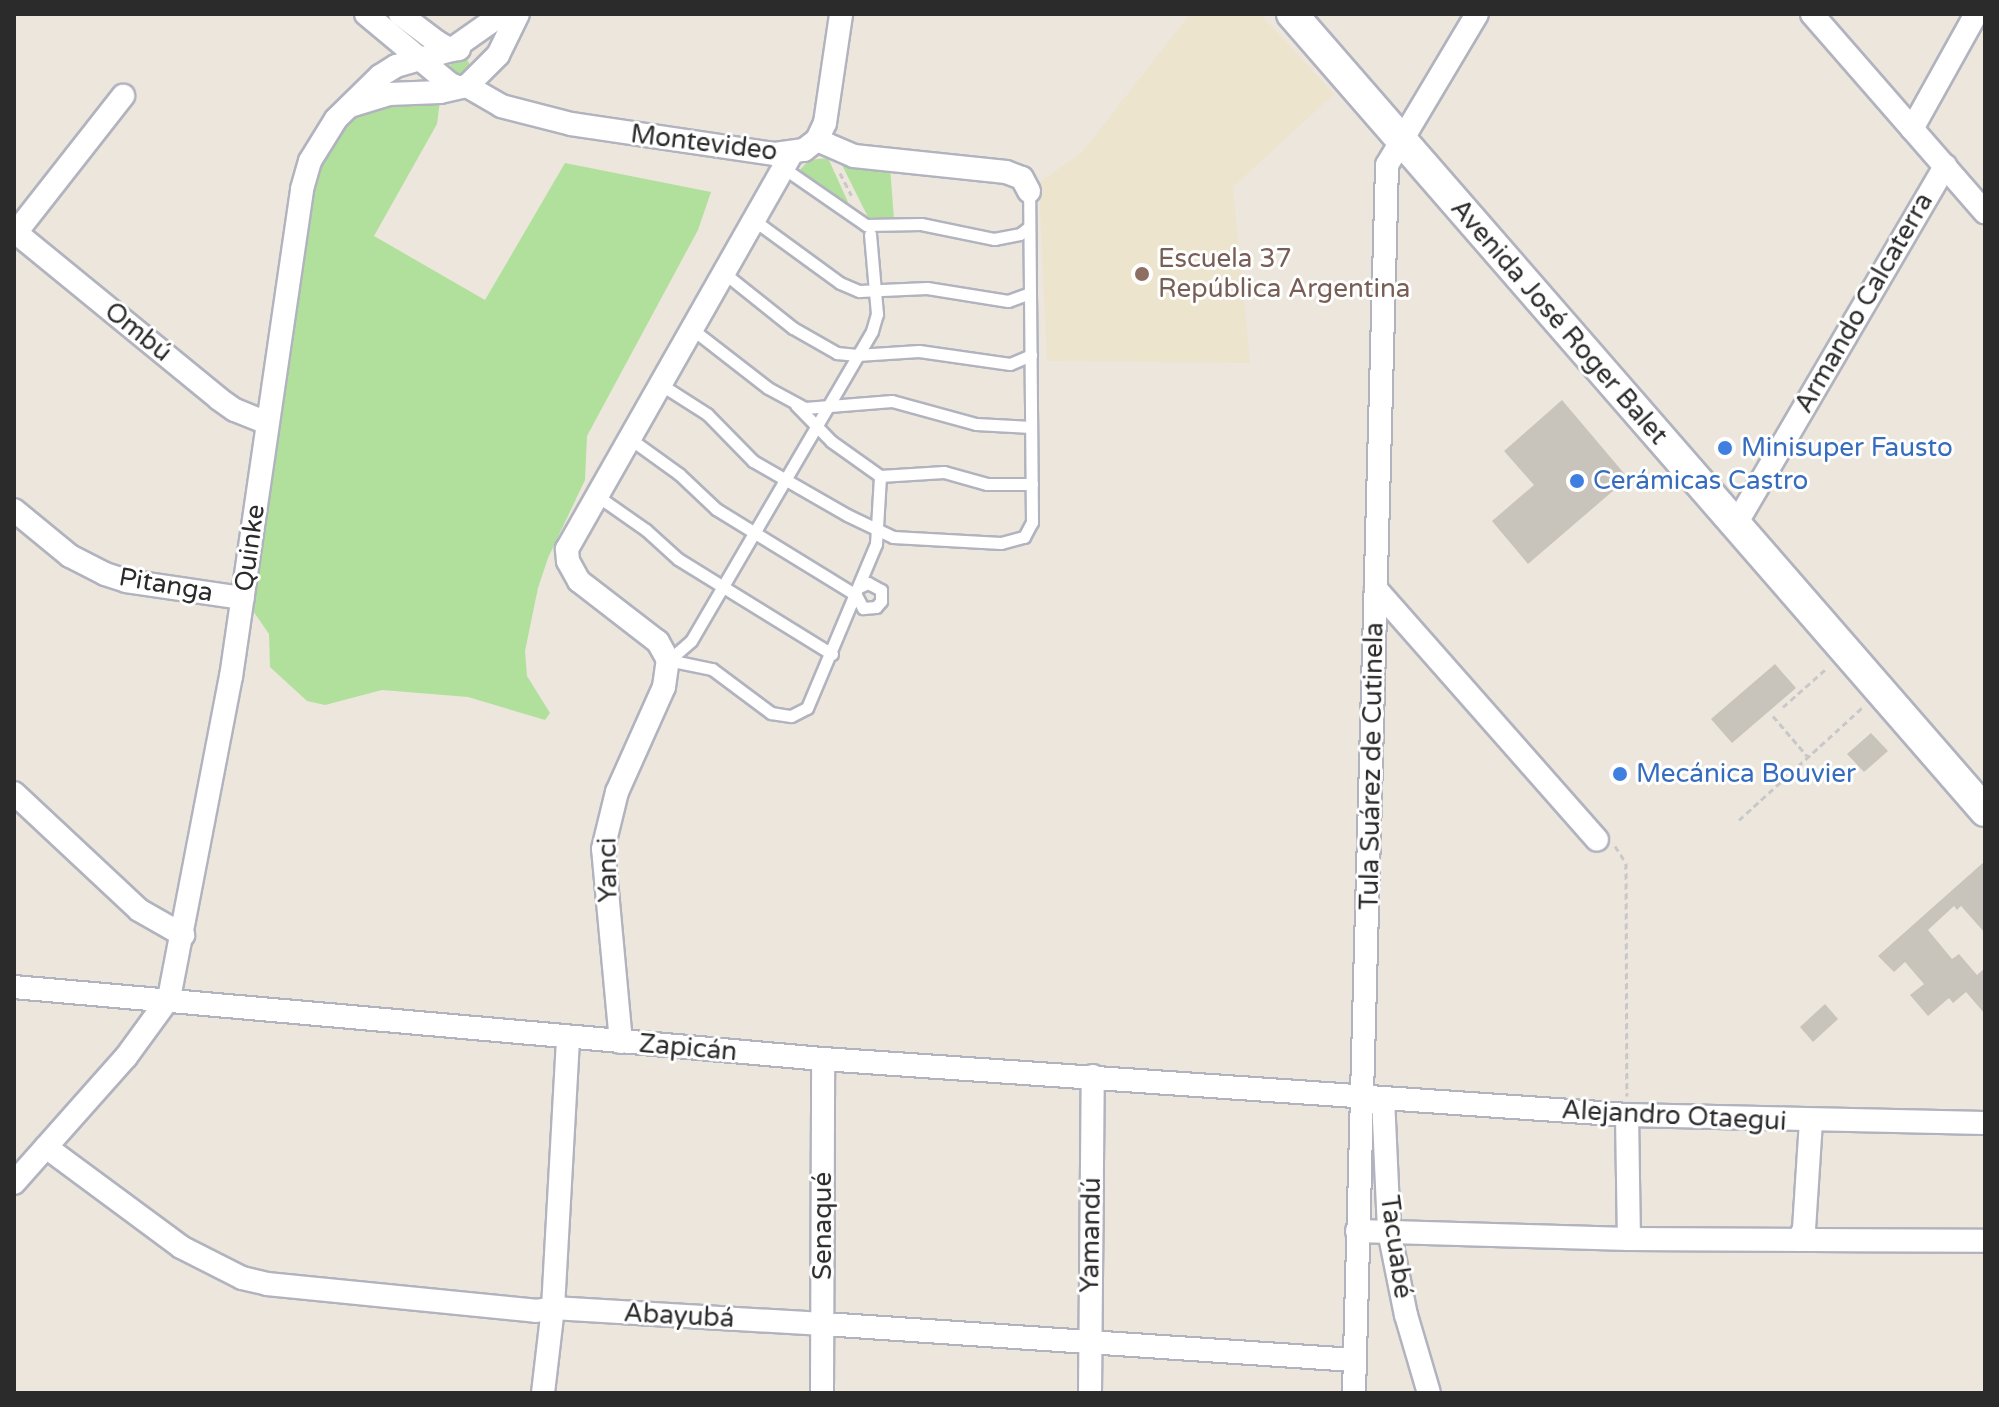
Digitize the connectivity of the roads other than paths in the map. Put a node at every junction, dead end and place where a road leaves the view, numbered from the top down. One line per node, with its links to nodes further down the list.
1 (366, 14): 11 (street)
2 (400, 14): 10 (street)
3 (502, 14): 10 (street, Quinke)
4 (518, 14): 12 (street)
5 (841, 14): 16 (street)
6 (1292, 14): 17 (street, Avenida José Roger Balet)
7 (1477, 14): 17 (street, Tula Suárez de Cutinela)
8 (1812, 14): 15 (street)
9 (1976, 14): 15 (street)
10 (451, 50): 11 (street, Quinke); 12 (street); 12 (street)
11 (419, 59): 12 (street); 14 (street, Quinke)
12 (462, 81): 14 (street); 18 (street, Montevideo)
13 (123, 96): 25 (street)
14 (348, 107): 35 (street, Quinke)
15 (1912, 129): 19 (street)
16 (817, 140): 18 (street, Montevideo); 20 (street, Montevideo)
17 (1403, 143): 44 (street, Avenida José Roger Balet); 48 (street, Tula Suárez de Cutinela)
18 (788, 162): 22 (street); 24 (lane)
19 (1945, 166): 21 (street); 44 (street, Armando Calcaterra)
20 (1029, 191): 23 (lane)
21 (1985, 212)
22 (755, 221): 26 (street); 27 (lane)
23 (1029, 227): 24 (lane); 28 (lane)
24 (868, 229): 27 (lane)
25 (15, 233): 35 (street, Ombú)
26 (724, 273): 29 (street); 30 (lane)
27 (877, 291): 28 (lane); 30 (lane)
28 (1030, 293): 31 (lane)
29 (692, 329): 32 (street); 33 (lane)
30 (857, 355): 31 (lane); 34 (lane)
31 (1031, 355): 37 (lane)
32 (660, 384): 38 (street); 40 (lane)
33 (796, 405): 34 (lane); 36 (lane)
34 (826, 409): 36 (lane); 37 (lane)
35 (267, 423): 50 (street, Quinke)
36 (816, 425): 39 (lane); 40 (lane)
37 (1031, 427): 41 (lane)
38 (629, 437): 42 (street); 46 (lane)
39 (880, 476): 41 (lane); 45 (lane)
40 (786, 482): 45 (lane); 46 (lane)
41 (1032, 484): 45 (lane)
42 (595, 495): 47 (lane); 52 (street)
43 (14, 510): 50 (street, Pitanga)
44 (1736, 524): 54 (street, Avenida José Roger Balet)
45 (879, 530): 49 (lane)
46 (756, 532): 47 (lane); 49 (lane)
47 (724, 588): 51 (lane); 52 (lane)
48 (1376, 589): 55 (street); 63 (street, Tula Suárez de Cutinela)
49 (858, 591): 51 (lane)
50 (243, 598): 56 (street, Quinke)
51 (832, 654): 52 (lane)
52 (668, 660): 60 (street, Yanci)
53 (14, 793): 56 (street)
54 (1985, 811)
55 (1597, 840)
56 (183, 935): 58 (street, Quinke)
57 (14, 987): 58 (street, Zapicán)
58 (169, 998): 59 (street, Zapicán); 67 (street)
59 (568, 1038): 60 (street, Zapicán); 74 (street)
60 (621, 1042): 61 (street, Zapicán)
61 (823, 1059): 62 (street, Zapicán); 75 (street, Senaqué)
62 (1093, 1076): 63 (street, Zapicán); 76 (street, Yamandú)
63 (1373, 1097): 64 (street, Alejandro Otaegui); 69 (street, Tula Suárez de Cutinela); 70 (street, Tacuabé)
64 (1627, 1115): 65 (street, Alejandro Otaegui); 71 (street)
65 (1811, 1122): 66 (street, Alejandro Otaegui); 72 (street)
66 (1985, 1123)
67 (46, 1147): 68 (street); 74 (street, Abayubá)
68 (14, 1183)
69 (1357, 1231): 70 (street); 77 (street, Tula Suárez de Cutinela)
70 (1389, 1231): 71 (street); 82 (street, Tacuabé)
71 (1629, 1239): 72 (street)
72 (1798, 1240): 73 (street)
73 (1985, 1241)
74 (553, 1308): 75 (street, Abayubá); 78 (street)
75 (824, 1324): 76 (street, Abayubá); 79 (street, Senaqué)
76 (1090, 1345): 77 (street, Abayubá); 80 (street, Yamandú)
77 (1354, 1360): 81 (street, Tula Suárez de Cutinela)
78 (543, 1393)
79 (822, 1393)
80 (1090, 1393)
81 (1354, 1393)
82 (1429, 1393)

